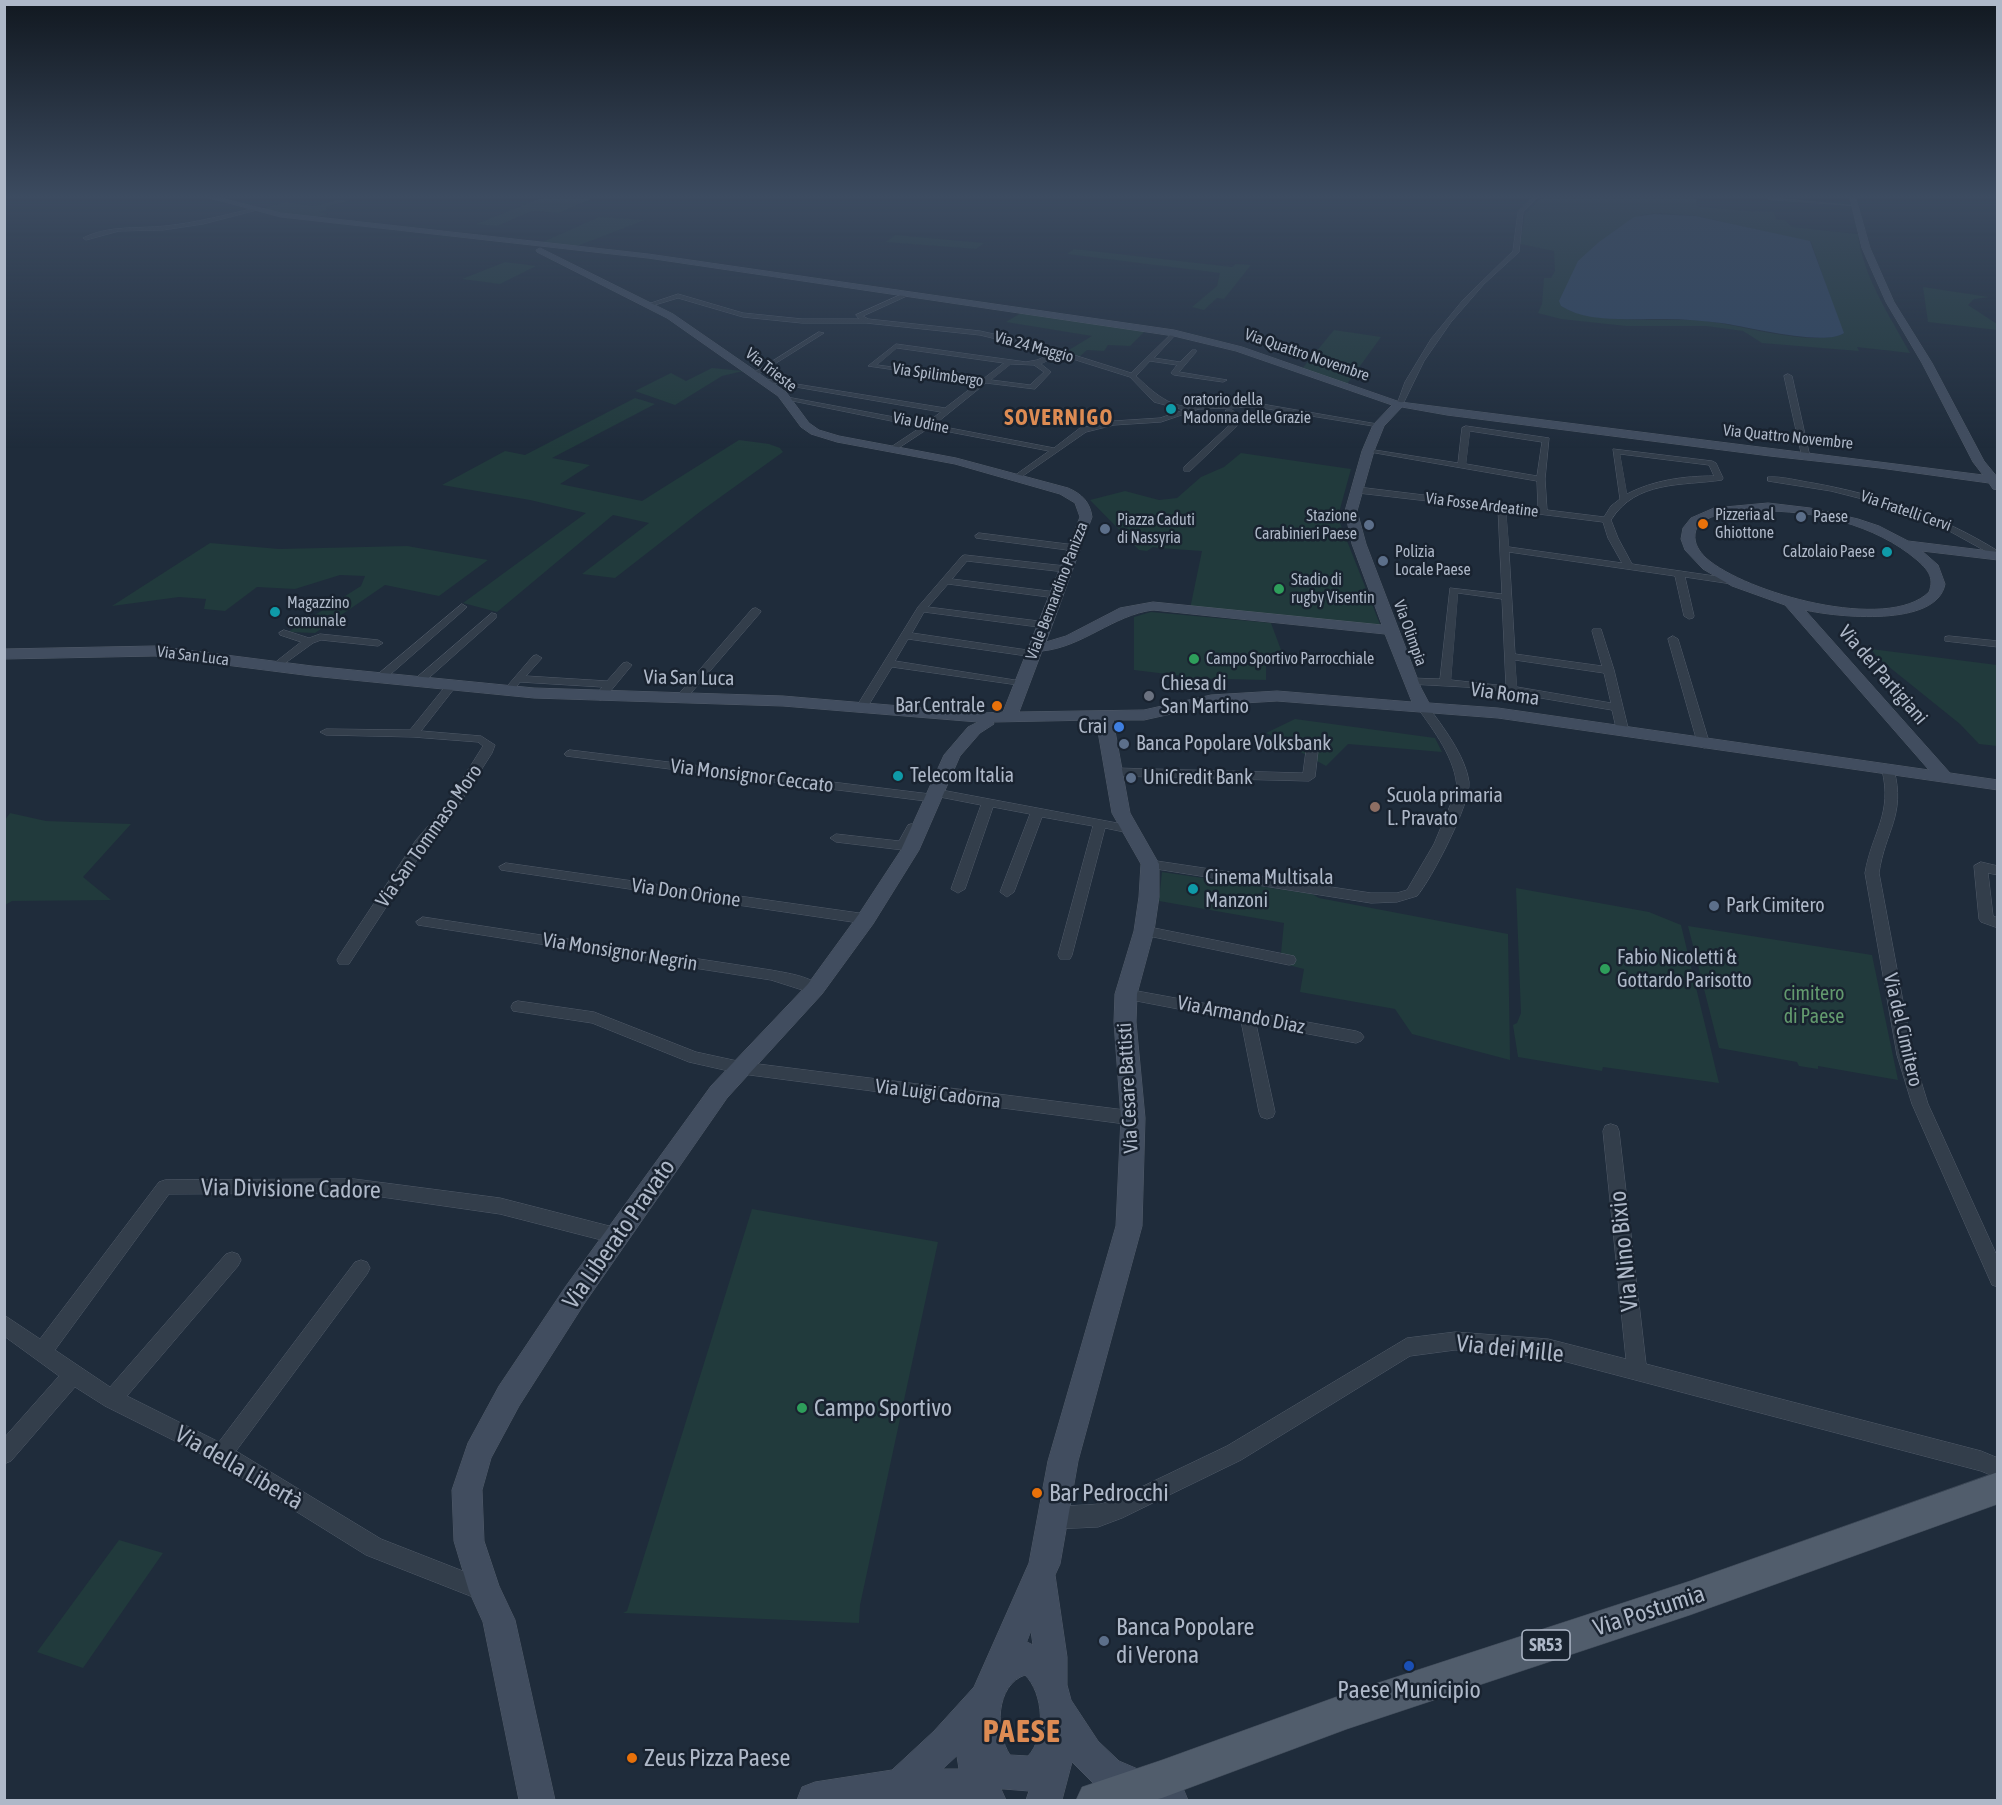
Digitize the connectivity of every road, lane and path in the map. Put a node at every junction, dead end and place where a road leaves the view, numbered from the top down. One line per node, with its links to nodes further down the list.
1 (600, 279): 6 (street, Via Trieste)
2 (806, 279): 5 (street, Via Quattro Novembre)
3 (1486, 279): 23 (street, Via Olimpia)
4 (1879, 279): 33 (street)
5 (907, 294): 7 (street); 9 (street, Via Quattro Novembre)
6 (648, 304): 7 (street, Via 24 Maggio); 16 (street, Via Trieste)
7 (866, 321): 11 (street, Via 24 Maggio)
8 (821, 333): 16 (street)
9 (1174, 333): 12 (street); 23 (street, Via Quattro Novembre)
10 (1194, 351): 15 (street)
11 (1059, 353): 14 (street, Via Spilimbergo); 17 (street, Via 24 Maggio)
12 (1149, 358): 15 (street); 17 (street)
13 (1009, 362): 14 (street, Via Spilimbergo); 21 (street); 21 (street, Via Spilimbergo)
14 (1036, 363): 21 (street, Via Spilimbergo)
15 (1182, 364): 19 (street)
16 (755, 374): 20 (street, Via Trieste)
17 (1132, 376): 24 (street, Via 24 Maggio)
18 (1788, 376): 32 (street)
19 (1223, 380)
20 (765, 381): 22 (street, Via Trieste); 26 (street)
21 (985, 382): 26 (street)
22 (787, 399): 27 (street, Via Udine); 29 (street, Via Trieste)
23 (1399, 403): 28 (street, Via Olimpia); 32 (street, Via Quattro Novembre)
24 (1190, 409): 25 (street); 30 (street)
25 (1229, 409): 28 (street); 36 (street)
26 (948, 411): 27 (street)
27 (930, 424): 29 (street); 30 (street, Via Udine)
28 (1379, 425): 31 (street, Via Olimpia)
29 (894, 449): 37 (street, Via Trieste)
30 (1054, 450): 38 (street)
31 (1368, 451): 35 (street); 42 (street, Via Olimpia)
32 (1806, 457): 41 (street, Via Quattro Novembre)
33 (1979, 462): 34 (street); 41 (street)
34 (1998, 464)
35 (1462, 466): 39 (street); 39 (street)
36 (1187, 469)
37 (997, 473): 38 (street, Viale Bernardino Panizza)
38 (1017, 478): 49 (street, Viale Bernardino Panizza)
39 (1541, 479): 45 (street)
40 (1771, 479): 51 (street, Via Fratelli Cervi)
41 (1994, 483)
42 (1358, 490): 44 (street, Via Fosse Ardeatine); 66 (street, Via Olimpia)
43 (1624, 500): 43 (street); 46 (street)
44 (1502, 508): 45 (street, Via Fosse Ardeatine); 50 (street)
45 (1543, 513): 46 (street, Via Fosse Ardeatine)
46 (1607, 520): 52 (street)
47 (979, 536): 49 (street)
48 (1906, 545): 51 (street); 56 (street); 59 (street)
49 (1074, 548): 53 (street, Viale Bernardino Panizza)
50 (1504, 549): 52 (street); 58 (street)
51 (1998, 555)
52 (1628, 565): 54 (street)
53 (1065, 569): 55 (street); 57 (street, Viale Bernardino Panizza)
54 (1679, 573): 56 (street); 64 (street)
55 (945, 581): 57 (street); 61 (street)
56 (1732, 581): 59 (street)
57 (1056, 596): 65 (street, Viale Bernardino Panizza)
58 (1506, 597): 77 (street); 86 (street)
59 (1790, 602): 108 (street, Via dei Partigiani)
60 (462, 607): 83 (street)
61 (921, 609): 65 (street); 69 (street)
62 (756, 611): 92 (street)
63 (492, 616): 85 (street)
64 (1689, 616)
65 (1046, 625): 75 (street, Viale Bernardino Panizza)
66 (1391, 630): 75 (street); 84 (street, Via Olimpia)
67 (1597, 631): 82 (street)
68 (284, 633): 72 (street)
69 (904, 635): 75 (street); 79 (street)
70 (1673, 639): 103 (street)
71 (1949, 639): 74 (street)
72 (309, 641): 73 (street); 81 (street)
73 (378, 643)
74 (1998, 644)
75 (1036, 651): 89 (street, Viale Bernardino Panizza)
76 (4, 654): 81 (street, Via San Luca)
77 (1509, 656): 82 (street); 91 (street)
78 (537, 658): 87 (street)
79 (887, 663): 89 (street); 95 (street)
80 (627, 665): 90 (street)
81 (277, 666): 83 (street, Via San Luca)
82 (1609, 670): 94 (street)
83 (380, 678): 85 (street, Via San Luca)
84 (1410, 681): 86 (street); 93 (street, Via Olimpia)
85 (418, 682): 88 (street, Via San Luca)
86 (1446, 683): 91 (street)
87 (513, 685): 88 (street, Via San Luca); 90 (street, Via San Luca)
88 (452, 686): 102 (street)
89 (1019, 690): 97 (street, Viale Bernardino Panizza); 98 (street)
90 (605, 691): 92 (street, Via San Luca)
91 (1512, 693): 94 (street)
92 (681, 698): 95 (street, Via San Luca)
93 (1423, 707): 96 (street, Via Roma); 101 (street, Via Roma); 116 (street)
94 (1617, 707): 101 (street)
95 (861, 709): 99 (street, Via San Luca)
96 (1104, 717): 98 (street, Via Roma); 107 (street)
97 (1007, 718): 98 (street, Via Roma); 99 (street, Via Roma)
98 (1028, 718)
99 (978, 721): 110 (street, Via Liberato Pravato)
100 (326, 732): 102 (street, Via San Tommaso Moro)
101 (1623, 732): 103 (street, Via Roma)
102 (413, 734): 126 (street, Via San Tommaso Moro)
103 (1704, 745): 106 (street, Via Roma)
104 (1312, 751): 107 (street)
105 (570, 754): 110 (street, Via Monsignor Ceccato)
106 (1888, 770): 108 (street, Via Roma); 140 (street, Via del Cimitero)
107 (1115, 772): 114 (street)
108 (1944, 777): 109 (street, Via Roma)
109 (1998, 785)
110 (933, 796): 111 (street, Via Monsignor Ceccato); 115 (street); 121 (street, Via Liberato Pravato)
111 (988, 803): 112 (street, Via Monsignor Ceccato); 119 (street)
112 (1038, 811): 113 (street, Via Monsignor Ceccato); 120 (street)
113 (1100, 823): 114 (street, Via Monsignor Ceccato); 125 (street)
114 (1129, 829): 116 (street)
115 (836, 838)
116 (1150, 864): 124 (street, Via Cesare Battisti)
117 (506, 867): 121 (street, Via Don Orione)
118 (1998, 871): 123 (street)
119 (958, 889)
120 (1007, 892)
121 (866, 919): 128 (street, Via Liberato Pravato)
122 (423, 922): 128 (street, Via Monsignor Negrin)
123 (1998, 923)
124 (1144, 931): 127 (street); 129 (street, Via Cesare Battisti)
125 (1065, 955)
126 (344, 960)
127 (1289, 960)
128 (815, 989): 133 (street, Via Liberato Pravato)
129 (1126, 994): 131 (street, Via Armando Diaz); 135 (street, Via Cesare Battisti)
130 (518, 1007): 133 (street, Via Luigi Cadorna)
131 (1247, 1017): 132 (street, Via Armando Diaz); 134 (street)
132 (1356, 1037)
133 (742, 1068): 135 (street, Via Luigi Cadorna); 137 (street, Via Liberato Pravato)
134 (1267, 1112)
135 (1133, 1118): 150 (street, Via Cesare Battisti)
136 (1611, 1131): 143 (street, Via Nino Bixio)
137 (617, 1236): 142 (street, Via Divisione Cadore); 152 (street, Via Liberato Pravato)
138 (232, 1260): 145 (street)
139 (361, 1268): 147 (street)
140 (1998, 1279)
141 (4, 1324): 142 (street, Via della Libertà)
142 (43, 1351): 144 (street, Via della Libertà)
143 (1637, 1371): 148 (street, Via dei Mille); 150 (street, Via dei Mille)
144 (73, 1375): 145 (street, Via della Libertà); 146 (street)
145 (112, 1399): 147 (street, Via della Libertà)
146 (4, 1454)
147 (222, 1454): 152 (street, Via della Libertà)
148 (1998, 1468)
149 (1998, 1488): 158 (main road, Via Postumia / SR53)
150 (1053, 1518): 151 (street, Via Cesare Battisti)
151 (1040, 1576): 153 (street); 154 (street)
152 (484, 1591): 159 (street, Via Liberato Pravato)
153 (991, 1688): 154 (street); 156 (street); 157 (street)
154 (1053, 1695): 155 (street); 158 (street)
155 (1055, 1747): 156 (street); 161 (street)
156 (975, 1781): 157 (street)
157 (900, 1786): 160 (street)
158 (1157, 1789): 162 (main road, Via Postumia / SR53)
159 (537, 1800)
160 (815, 1800)
161 (1044, 1800)
162 (1095, 1800)

